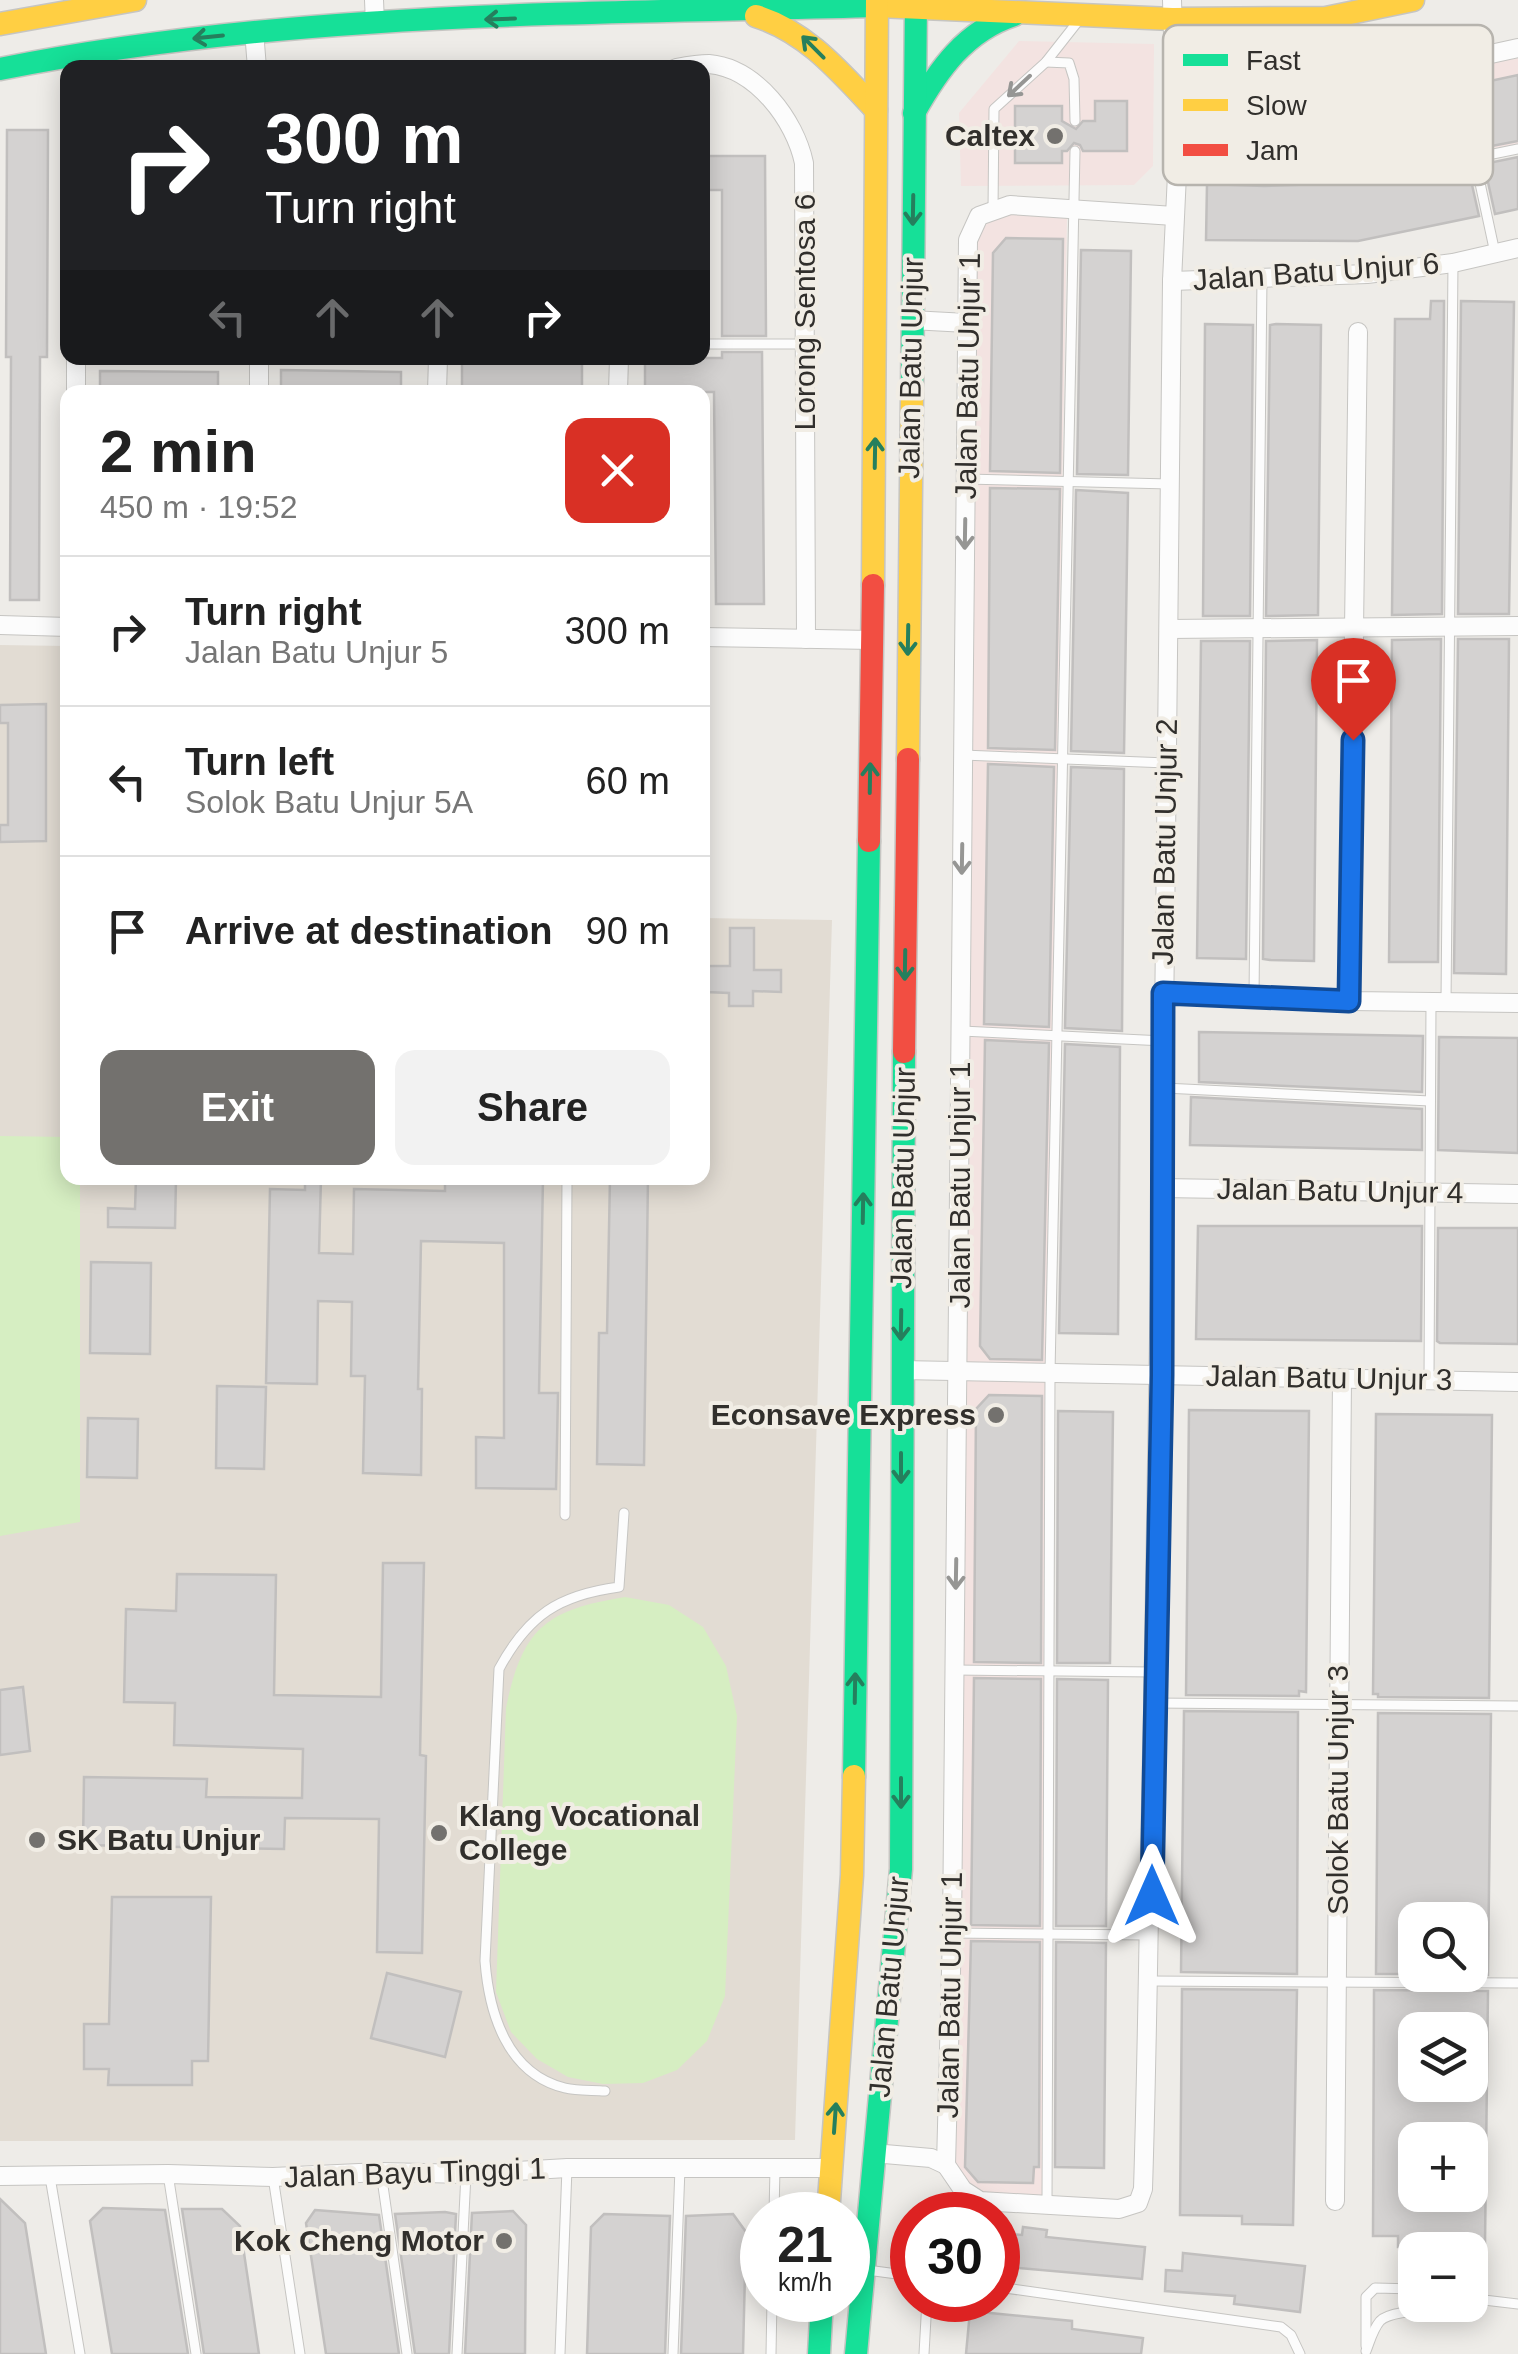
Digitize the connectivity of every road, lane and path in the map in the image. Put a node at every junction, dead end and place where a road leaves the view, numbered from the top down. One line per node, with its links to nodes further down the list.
1 (135, 0): 10 (main road)
2 (1413, 0): 5 (main road)
3 (877, 3): 4 (main road); 6 (main road); 18 (main road, Jalan Batu Unjur)
4 (916, 3): 8 (main road); 19 (main road, Jalan Batu Unjur)
5 (1172, 9): 9 (main road)
6 (735, 10): 7 (main road, one-way to 7); 18 (main road, one-way to 6)
7 (375, 11): 11 (main road)
8 (1030, 11): 9 (main road); 19 (main road)
9 (1084, 14): 15 (lane)
10 (0, 24)
11 (254, 32): 14 (street); 17 (main road, one-way to 17)
12 (1518, 48): 13 (street)
13 (1493, 53)
14 (256, 60)
15 (1046, 62): 20 (lane); 27 (lane, one-way to 27)
16 (710, 64): 38 (street, Lorong Sentosa 6)
17 (0, 68)
18 (876, 110): 51 (main road, Jalan Batu Unjur, one-way to 18)
19 (914, 113): 34 (main road, Jalan Batu Unjur, one-way to 34)
20 (1075, 121)
21 (1518, 149): 23 (lane)
22 (1075, 151): 26 (lane)
23 (1493, 154)
24 (1176, 185): 28 (street, Jalan Batu Unjur 2)
25 (1481, 185): 30 (lane)
26 (1072, 207): 27 (street, Jalan Batu Unjur 1); 28 (street, Jalan Batu Unjur 1); 40 (lane)
27 (993, 211): 35 (street, Jalan Batu Unjur 1)
28 (1174, 216): 33 (street, Jalan Batu Unjur 2)
29 (1518, 248): 30 (street, Jalan Batu Unjur 6)
30 (1495, 253): 31 (street, Jalan Batu Unjur 6)
31 (1452, 263): 32 (street, Jalan Batu Unjur 6); 43 (lane)
32 (1262, 278): 33 (street, Jalan Batu Unjur 6); 46 (lane)
33 (1172, 281): 41 (street, Jalan Batu Unjur 2)
34 (911, 320): 35 (street); 69 (main road, Jalan Batu Unjur, one-way to 69)
35 (967, 323): 39 (street, Jalan Batu Unjur 1)
36 (1358, 332): 47 (street)
37 (710, 344): 38 (lane)
38 (805, 344): 50 (street, Lorong Sentosa 6)
39 (966, 479): 40 (lane); 52 (street, Jalan Batu Unjur 1, one-way to 52)
40 (1066, 482): 41 (lane); 53 (lane)
41 (1170, 484): 48 (street, Jalan Batu Unjur 2)
42 (0, 626): 45 (street)
43 (1449, 626): 44 (street); 47 (street); 58 (lane)
44 (1518, 626)
45 (60, 627)
46 (1258, 628): 47 (street); 48 (street); 56 (lane)
47 (1354, 628): 57 (street)
48 (1168, 629): 54 (street, Jalan Batu Unjur 2)
49 (710, 637): 50 (street)
50 (806, 639): 51 (street)
51 (872, 640): 76 (main road, Jalan Batu Unjur, one-way to 51)
52 (964, 755): 53 (lane); 60 (street, Jalan Batu Unjur 1, one-way to 60)
53 (1063, 759): 54 (lane); 61 (lane)
54 (1167, 763): 55 (street, Jalan Batu Unjur 2)
55 (1163, 993): 56 (street); 62 (street, Jalan Batu Unjur 2)
56 (1254, 996): 57 (street)
57 (1349, 1001): 58 (street)
58 (1438, 1002): 59 (street); 64 (lane)
59 (1518, 1003)
60 (961, 1031): 61 (lane); 70 (street, Jalan Batu Unjur 1)
61 (1056, 1037): 62 (lane); 71 (lane)
62 (1164, 1041): 63 (street, Jalan Batu Unjur 2)
63 (1164, 1088): 64 (lane); 66 (street, Jalan Batu Unjur 2)
64 (1430, 1100): 67 (lane)
65 (567, 1185): 78 (lane)
66 (1162, 1188): 67 (street, Jalan Batu Unjur 4); 72 (street, Jalan Batu Unjur 2)
67 (1430, 1192): 68 (street, Jalan Batu Unjur 4); 74 (lane)
68 (1518, 1194)
69 (901, 1370): 70 (street, Jalan Batu Unjur 3); 76 (main road); 92 (main road, Jalan Batu Unjur, one-way to 92)
70 (958, 1371): 71 (street, Jalan Batu Unjur 3); 79 (street, Jalan Batu Unjur 1, one-way to 79)
71 (1050, 1373): 72 (street, Jalan Batu Unjur 3); 81 (lane)
72 (1162, 1375): 73 (street, Jalan Batu Unjur 3); 80 (street, Jalan Batu Unjur 2)
73 (1342, 1378): 74 (street, Jalan Batu Unjur 3); 83 (street, Solok Batu Unjur 3)
74 (1428, 1380): 75 (street, Jalan Batu Unjur 3)
75 (1518, 1382)
76 (860, 1411): 97 (main road, Jalan Batu Unjur, one-way to 76)
77 (624, 1513): 91 (lane)
78 (565, 1514)
79 (954, 1670): 81 (lane); 85 (street, Jalan Batu Unjur 1)
80 (1156, 1672): 81 (lane); 82 (street, Jalan Batu Unjur 2)
81 (1048, 1674): 86 (lane)
82 (1153, 1703): 83 (lane); 87 (street, Jalan Batu Unjur 2)
83 (1339, 1704): 84 (lane); 89 (street, Solok Batu Unjur 3)
84 (1518, 1706)
85 (952, 1933): 86 (lane); 93 (street, Jalan Batu Unjur 1)
86 (1047, 1933): 87 (lane); 108 (lane)
87 (1151, 1935): 88 (street, Jalan Batu Unjur 2)
88 (1150, 1981): 89 (lane); 108 (street, Jalan Batu Unjur 2)
89 (1337, 1982): 90 (lane); 107 (street, Solok Batu Unjur 3)
90 (1518, 1982)
91 (605, 2092)
92 (873, 2153): 93 (street); 106 (main road, Jalan Batu Unjur)
93 (946, 2165): 108 (street)
94 (567, 2168): 95 (street, Jalan Bayu Tinggi 1); 100 (street, Jalan Bayu Tinggi 1); 124 (lane)
95 (680, 2168): 96 (street, Jalan Bayu Tinggi 1); 125 (lane)
96 (775, 2168): 97 (street, Jalan Bayu Tinggi 1); 104 (lane)
97 (831, 2168): 105 (main road, Jalan Batu Unjur)
98 (382, 2172): 100 (street, Jalan Bayu Tinggi 1); 103 (street, Jalan Bayu Tinggi 1); 122 (lane)
99 (168, 2174): 102 (street, Jalan Bayu Tinggi 1); 103 (street, Jalan Bayu Tinggi 1); 120 (lane)
100 (466, 2174): 123 (lane)
101 (0, 2176): 102 (street, Jalan Bayu Tinggi 1)
102 (50, 2176): 119 (lane)
103 (274, 2178): 121 (lane)
104 (774, 2192)
105 (829, 2192)
106 (870, 2192)
107 (1335, 2201)
108 (1047, 2204)
109 (1020, 2289): 130 (lane)
110 (1398, 2289): 118 (lane)
111 (1488, 2300): 112 (lane)
112 (1518, 2304)
113 (1398, 2312): 118 (lane)
114 (772, 2322): 126 (lane)
115 (821, 2322): 127 (main road)
116 (859, 2322): 128 (main road, Jalan Batu Unjur)
117 (926, 2322): 129 (lane)
118 (1366, 2352)
119 (80, 2354)
120 (196, 2354)
121 (300, 2354)
122 (407, 2354)
123 (457, 2354)
124 (560, 2354)
125 (673, 2354)
126 (771, 2354)
127 (819, 2354)
128 (856, 2354)
129 (924, 2354)
130 (1300, 2354)

